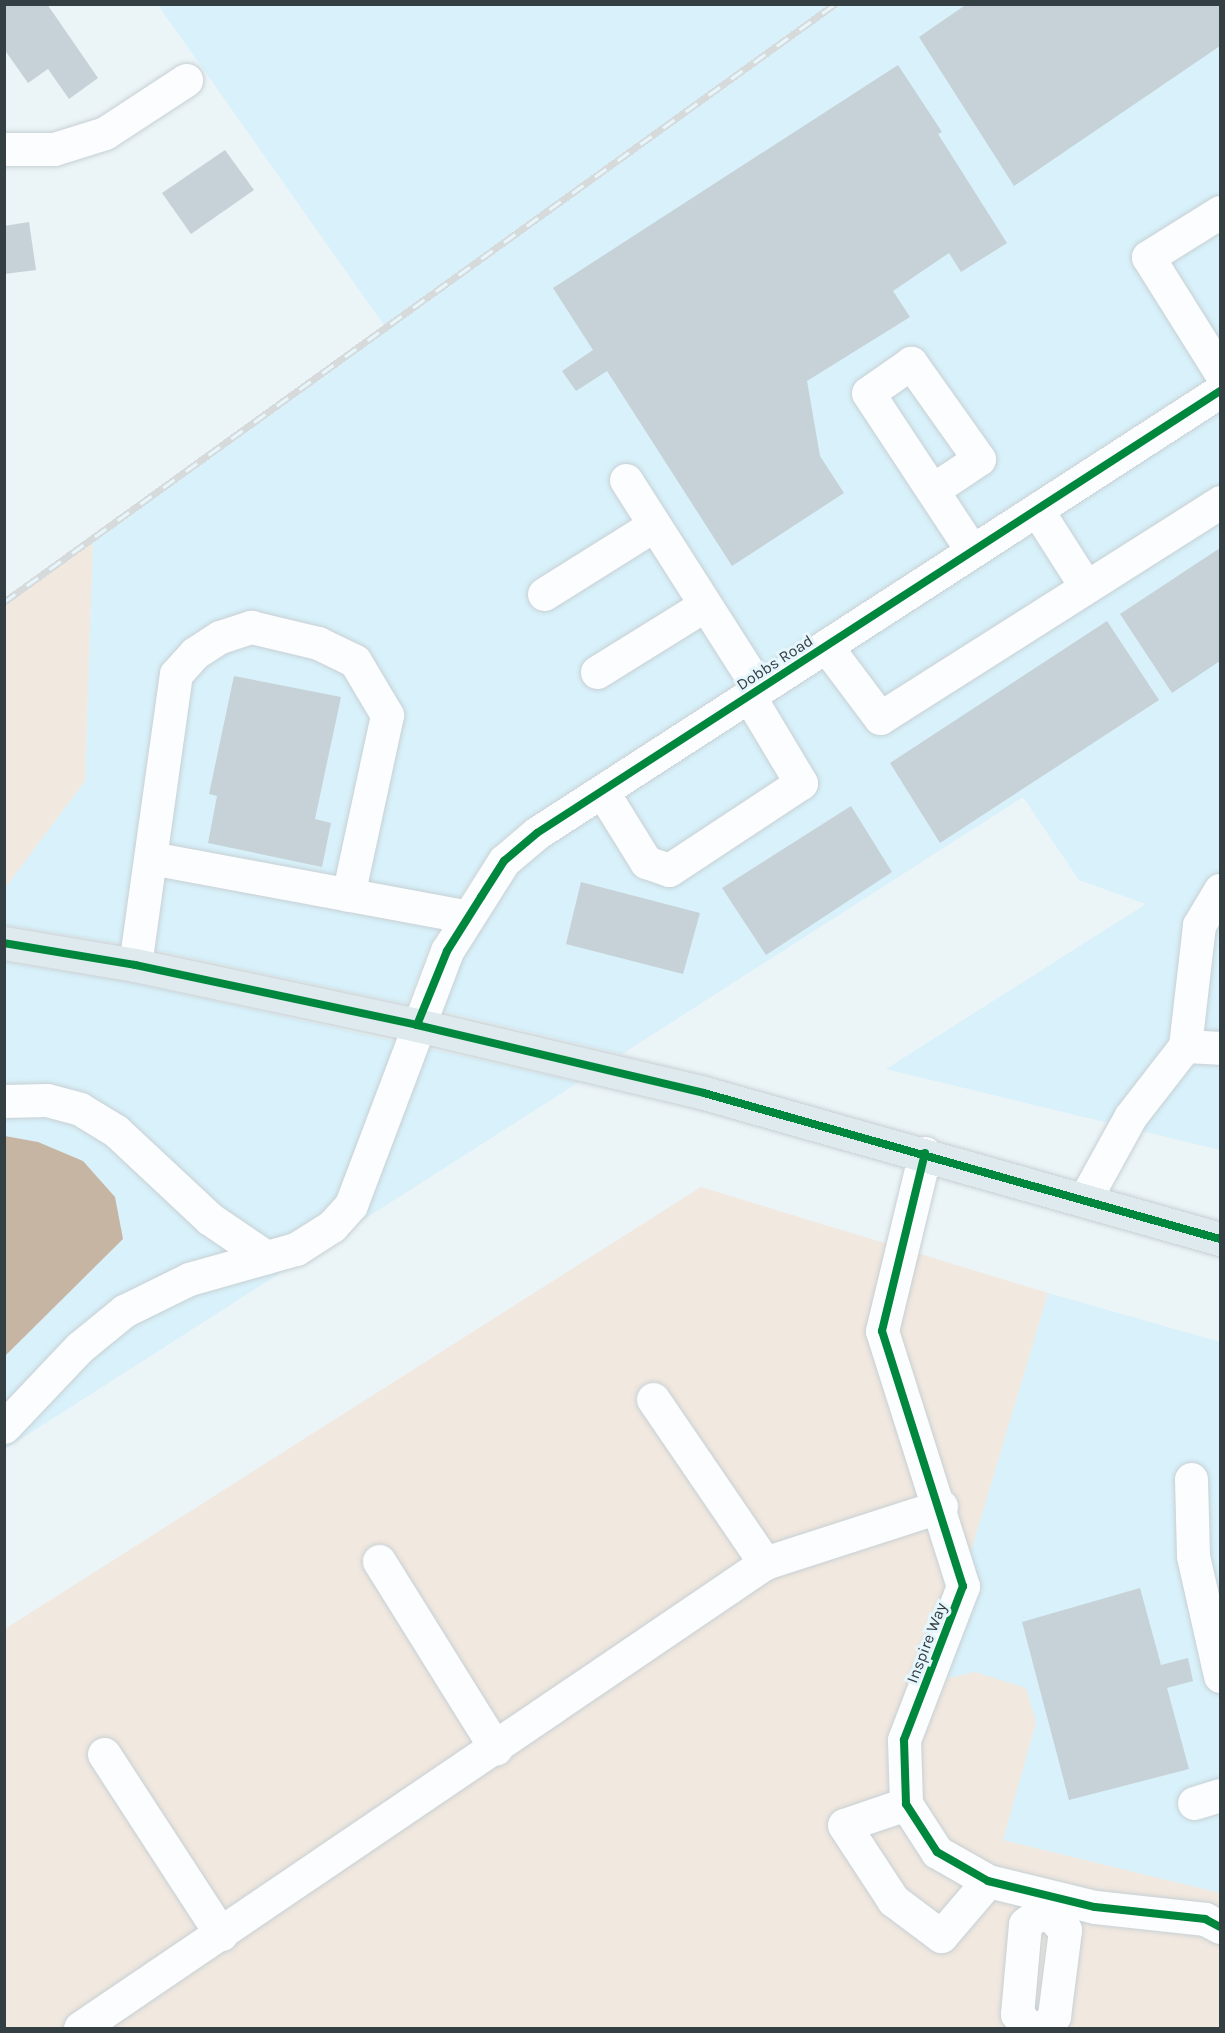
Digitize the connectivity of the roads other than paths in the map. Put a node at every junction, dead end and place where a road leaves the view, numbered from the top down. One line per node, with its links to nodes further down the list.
1 (186, 80): 2 (street)
2 (4, 149)
3 (1221, 212): 4 (street)
4 (1221, 372)
5 (1221, 391): 9 (street, Dobbs Road)
6 (626, 480): 10 (street)
7 (934, 489): 11 (street)
8 (1221, 502): 12 (street)
9 (1037, 510): 11 (street, Dobbs Road); 12 (street)
10 (654, 525): 13 (street); 14 (street)
11 (972, 551): 15 (street, Dobbs Road)
12 (1086, 587): 15 (street)
13 (544, 594)
14 (705, 605): 16 (street); 17 (street)
15 (826, 646): 17 (street, Dobbs Road)
16 (597, 672)
17 (754, 693): 18 (street, Dobbs Road); 18 (street)
18 (602, 791): 22 (street, Dobbs Road)
19 (151, 858): 21 (street); 21 (street); 24 (street)
20 (1221, 890): 26 (street)
21 (348, 894): 22 (street)
22 (468, 917): 25 (street, Dobbs Road)
23 (4, 944): 24 (highway)
24 (135, 965): 25 (highway)
25 (417, 1025): 29 (highway); 32 (street, Dobbs Road)
26 (1185, 1046): 27 (street); 30 (street)
27 (1221, 1048)
28 (4, 1101): 32 (street)
29 (925, 1154): 30 (highway); 36 (street, Inspire Way)
30 (1085, 1199): 31 (highway)
31 (1221, 1239)
32 (266, 1257): 34 (street, Dobbs Road)
33 (653, 1399): 38 (street)
34 (4, 1427)
35 (1191, 1479): 39 (street)
36 (940, 1506): 38 (street); 43 (street, Inspire Way)
37 (379, 1562): 41 (street)
38 (765, 1563): 41 (street)
39 (1208, 1564): 40 (street)
40 (1221, 1676)
41 (496, 1749): 47 (street)
42 (104, 1754): 47 (street)
43 (906, 1804): 44 (street); 44 (street)
44 (988, 1881): 45 (street)
45 (1046, 1903): 46 (street); 49 (street); 50 (street)
46 (1221, 1928)
47 (221, 1934): 48 (street)
48 (80, 2028)
49 (1030, 2028)
50 (1044, 2028)

